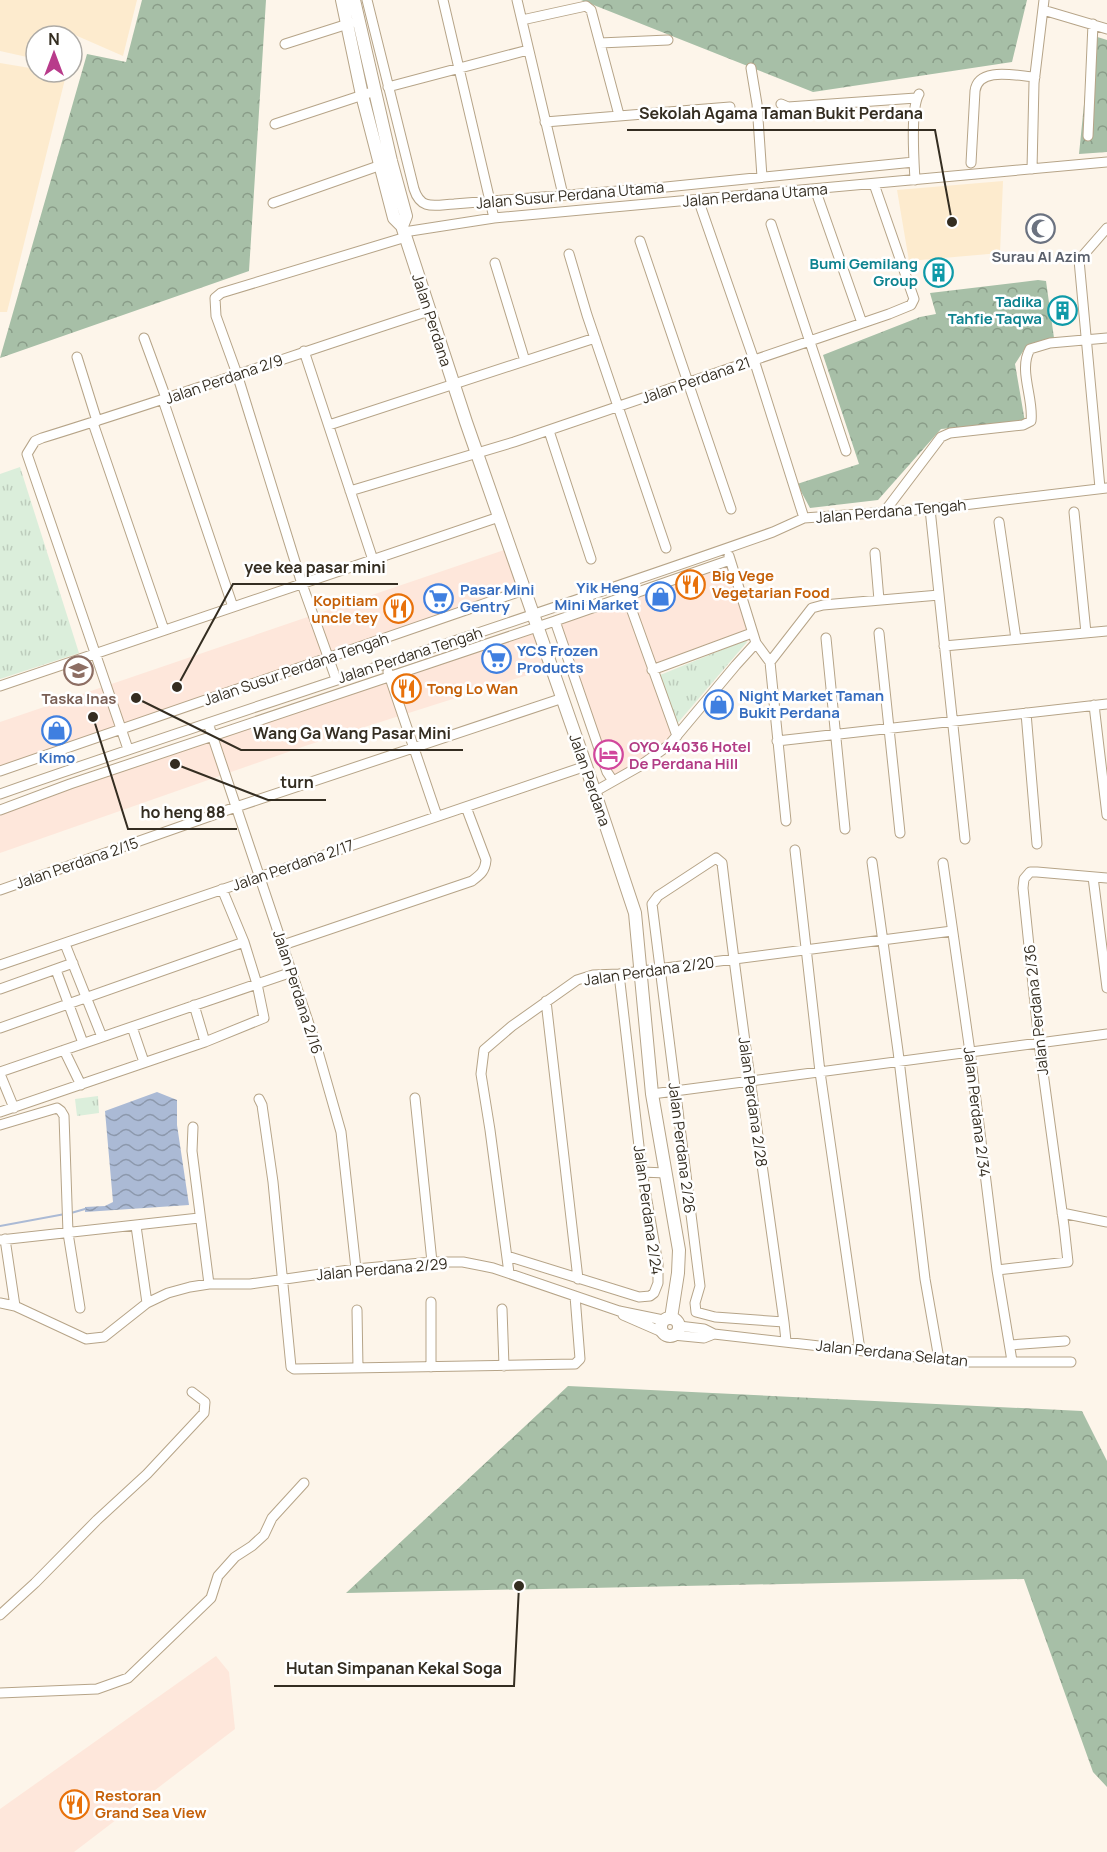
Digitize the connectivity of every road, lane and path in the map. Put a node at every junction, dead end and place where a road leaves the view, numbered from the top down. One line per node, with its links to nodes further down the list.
1 (342, 0): 8 (street, Jalan Perdana)
2 (354, 0): 8 (street, Jalan Perdana)
3 (367, 0): 18 (street)
4 (443, 0): 15 (street)
5 (517, 0): 7 (street)
6 (1044, 5): 9 (street); 17 (street)
7 (522, 20): 12 (street); 14 (street)
8 (353, 23): 13 (street); 19 (street, Jalan Perdana)
9 (1093, 24): 10 (street); 25 (street)
10 (1107, 29)
11 (668, 40): 12 (street)
12 (600, 43): 22 (street)
13 (285, 45)
14 (528, 50): 15 (street); 23 (street)
15 (459, 67): 18 (street); 37 (street)
16 (752, 68): 31 (street)
17 (1035, 77): 29 (street); 30 (street)
18 (388, 87): 37 (street, Jalan Susur Perdana Utama)
19 (369, 93): 24 (street); 28 (street, Jalan Perdana)
20 (781, 104): 26 (street)
21 (730, 107): 22 (street)
22 (619, 115): 23 (street)
23 (545, 122): 35 (street)
24 (275, 124)
25 (1088, 136)
26 (914, 162): 31 (street, Jalan Susur Perdana Utama); 32 (street)
27 (1107, 162): 30 (street, Jalan Perdana Utama)
28 (386, 163): 38 (street); 42 (street, Jalan Perdana)
29 (971, 164)
30 (1032, 169): 32 (street, Jalan Perdana Utama)
31 (762, 177): 35 (street, Jalan Susur Perdana Utama)
32 (915, 180): 33 (street, Jalan Perdana Utama)
33 (874, 184): 34 (street, Jalan Perdana Utama); 47 (street, Jalan Perdana 21)
34 (815, 189): 36 (street, Jalan Perdana Utama); 47 (street)
35 (563, 195): 37 (street, Jalan Susur Perdana Utama)
36 (698, 199): 39 (street, Jalan Perdana Utama); 55 (street)
37 (491, 201): 39 (street)
38 (273, 203)
39 (494, 218): 42 (street, Jalan Perdana Utama)
40 (771, 224): 52 (street)
41 (1107, 228): 51 (street)
42 (404, 232): 46 (street, Jalan Perdana); 57 (street, Jalan Perdana Utama)
43 (640, 241): 58 (street)
44 (569, 254): 49 (street)
45 (495, 263): 56 (street)
46 (429, 311): 53 (street, Jalan Perdana 2/9); 59 (street, Jalan Perdana)
47 (862, 323): 52 (street, Jalan Perdana 21)
48 (144, 338): 60 (street)
49 (595, 338): 56 (street); 61 (street)
50 (1107, 338): 51 (street)
51 (1085, 339): 67 (street); 71 (street)
52 (811, 340): 55 (street, Jalan Perdana 21); 65 (street)
53 (304, 351): 57 (street, Jalan Perdana 2/9); 63 (street)
54 (77, 357): 62 (street)
55 (754, 360): 58 (street, Jalan Perdana 21); 74 (street)
56 (525, 361): 59 (street)
57 (237, 374): 60 (street, Jalan Perdana 2/9); 82 (street, Jalan Perdana Utama)
58 (688, 383): 61 (street, Jalan Perdana 21); 69 (street)
59 (453, 384): 63 (street); 66 (street, Jalan Perdana)
60 (165, 399): 62 (street, Jalan Perdana 2/9); 87 (street)
61 (618, 407): 64 (street, Jalan Perdana 21); 76 (street)
62 (95, 422): 90 (street); 99 (street, Jalan Perdana 2/9)
63 (328, 425): 68 (street)
64 (549, 431): 66 (street, Jalan Perdana 21); 79 (street)
65 (846, 451)
66 (477, 453): 68 (street, Jalan Perdana 21); 73 (street, Jalan Perdana)
67 (1104, 488): 70 (street, Jalan Perdana Tengah)
68 (350, 491): 80 (street)
69 (731, 509)
70 (930, 509): 71 (street, Jalan Perdana Tengah); 84 (street)
71 (885, 512): 74 (street, Jalan Perdana Tengah)
72 (1074, 512): 94 (street)
73 (499, 517): 80 (street); 83 (street, Jalan Perdana)
74 (804, 519): 77 (street, Jalan Perdana Tengah)
75 (999, 522): 96 (street)
76 (666, 548)
77 (726, 549): 81 (street); 88 (street, Jalan Perdana Tengah)
78 (875, 553): 86 (street)
79 (591, 559)
80 (373, 560): 82 (street)
81 (730, 560): 85 (street); 92 (street)
82 (302, 584): 87 (street); 100 (street, Jalan Perdana Utama)
83 (524, 591): 88 (street, Jalan Perdana); 100 (street, Jalan Susur Perdana Tengah)
84 (939, 595): 86 (street); 98 (street)
85 (627, 597): 89 (street); 103 (street)
86 (879, 600): 101 (street)
87 (233, 607): 90 (street)
88 (535, 621): 89 (street); 102 (street, Jalan Perdana Tengah); 104 (street); 107 (street, Jalan Perdana)
89 (555, 621): 123 (street)
90 (164, 630): 99 (street)
91 (1107, 631): 94 (street)
92 (752, 633): 97 (street); 103 (street)
93 (879, 633): 113 (street)
94 (1086, 633): 96 (street)
95 (826, 638): 115 (street)
96 (1016, 639): 98 (street)
97 (756, 643): 101 (street); 117 (street)
98 (944, 646): 111 (street)
99 (95, 654): 106 (street); 114 (street)
100 (328, 658): 105 (street, Jalan Perdana Utama); 114 (street, Jalan Susur Perdana Tengah)
101 (770, 662): 118 (street)
102 (385, 664): 104 (street); 105 (street, Jalan Perdana Tengah)
103 (652, 670): 117 (street)
104 (389, 676): 116 (street); 119 (street)
105 (336, 679): 112 (street, Jalan Perdana Tengah)
106 (0, 686)
107 (563, 698): 119 (street, Jalan Perdana 2/15); 121 (street, Jalan Perdana)
108 (1107, 704): 109 (street)
109 (1094, 705): 110 (street); 129 (street)
110 (1026, 713): 111 (street); 135 (street)
111 (952, 721): 113 (street); 134 (street)
112 (208, 723): 116 (street, Jalan Perdana 2/16); 120 (street, Jalan Perdana Tengah)
113 (889, 728): 115 (street); 133 (street)
114 (121, 730): 120 (street); 122 (street, Jalan Susur Perdana Tengah)
115 (835, 734): 118 (street); 132 (street)
116 (213, 736): 126 (street, Jalan Perdana 2/16); 128 (street)
117 (677, 736): 123 (street)
118 (777, 741): 131 (street)
119 (413, 747): 126 (street, Jalan Perdana 2/15); 130 (street)
120 (128, 749): 125 (street, Jalan Perdana Tengah)
121 (586, 766): 124 (street, Jalan Perdana); 127 (street, Jalan Perdana 2/17)
122 (0, 771)
123 (613, 781): 124 (street)
124 (594, 792): 156 (street, Jalan Perdana)
125 (0, 794)
126 (236, 807): 139 (street, Jalan Perdana 2/16); 143 (street, Jalan Perdana 2/15)
127 (466, 807): 130 (street, Jalan Perdana 2/17); 149 (street)
128 (0, 810)
129 (1107, 815)
130 (438, 816): 139 (street, Jalan Perdana 2/17)
131 (786, 821)
132 (845, 829)
133 (900, 833)
134 (965, 839)
135 (1037, 844)
136 (795, 850): 150 (street)
137 (872, 862): 146 (street)
138 (943, 863): 145 (street, Jalan Perdana 2/34)
139 (260, 876): 142 (street, Jalan Perdana 2/17); 149 (street, Jalan Perdana 2/16)
140 (1094, 877): 141 (street, Jalan Perdana 2/36); 161 (street); 172 (street, Jalan Perdana 2/36)
141 (1107, 878)
142 (222, 889): 147 (street); 148 (street, Jalan Perdana 2/17)
143 (0, 890)
144 (658, 896): 151 (street, Jalan Perdana 2/28); 154 (street, Jalan Perdana 2/26)
145 (952, 931): 146 (street, Jalan Perdana 2/20); 174 (street, Jalan Perdana 2/34)
146 (882, 941): 150 (street, Jalan Perdana 2/20); 176 (street)
147 (244, 942): 159 (street); 162 (street)
148 (65, 944): 152 (street); 153 (street, Jalan Perdana 2/17)
149 (283, 945): 157 (street, Jalan Perdana 2/16)
150 (807, 950): 151 (street, Jalan Perdana 2/20); 177 (street)
151 (733, 959): 154 (street, Jalan Perdana 2/20); 179 (street, Jalan Perdana 2/28)
152 (73, 963): 155 (street); 162 (street)
153 (0, 965)
154 (660, 969): 156 (street, Jalan Perdana 2/20); 181 (street, Jalan Perdana 2/26)
155 (56, 970): 160 (street); 164 (street)
156 (641, 970): 158 (street, Jalan Perdana 2/20); 182 (street, Jalan Perdana)
157 (292, 972): 159 (street); 199 (street, Jalan Perdana 2/16)
158 (619, 974): 163 (street, Jalan Perdana 2/20); 189 (street, Jalan Perdana 2/24)
159 (257, 984): 165 (street); 170 (street)
160 (0, 988)
161 (1107, 988)
162 (86, 997): 164 (street); 169 (street)
163 (546, 1001): 197 (street, Jalan Perdana 2/20); 203 (street)
164 (68, 1004): 167 (street); 171 (street)
165 (194, 1005): 166 (street); 170 (street)
166 (132, 1026): 169 (street); 175 (street)
167 (0, 1028)
168 (1107, 1034): 172 (street)
169 (102, 1037): 171 (street)
170 (205, 1042): 175 (street)
171 (83, 1043): 173 (street)
172 (1038, 1043): 174 (street); 191 (street, Jalan Perdana 2/36)
173 (63, 1050): 178 (street); 180 (street)
174 (970, 1052): 176 (street); 200 (street, Jalan Perdana 2/34)
175 (144, 1062): 180 (street)
176 (899, 1062): 177 (street); 219 (street)
177 (820, 1068): 179 (street); 218 (street)
178 (0, 1072): 185 (street)
179 (749, 1082): 181 (street); 213 (street, Jalan Perdana 2/28)
180 (81, 1084): 185 (street)
181 (675, 1092): 182 (street); 213 (street, Jalan Perdana 2/26)
182 (652, 1094): 190 (street, Jalan Perdana)
183 (415, 1098): 198 (street)
184 (259, 1099): 202 (street)
185 (14, 1108): 186 (street)
186 (0, 1112)
187 (0, 1125): 195 (street)
188 (193, 1127): 192 (street)
189 (642, 1172): 190 (street); 203 (street, Jalan Perdana 2/24)
190 (666, 1173): 214 (street, Jalan Perdana)
191 (1062, 1213): 193 (street); 200 (street, Jalan Perdana 2/36)
192 (199, 1218): 194 (street); 204 (street)
193 (1107, 1222)
194 (136, 1226): 195 (street); 208 (street)
195 (68, 1233): 196 (street); 210 (street)
196 (2, 1239): 209 (street)
197 (507, 1256): 201 (street, Jalan Perdana 2/20); 203 (street, Jalan Perdana 2/24)
198 (432, 1262): 199 (street, Jalan Perdana 2/29); 201 (street, Jalan Perdana 2/29)
199 (356, 1269): 202 (street, Jalan Perdana 2/29)
200 (997, 1270): 217 (street, Jalan Perdana 2/34)
201 (509, 1273): 205 (street, Jalan Perdana 2/29)
202 (284, 1279): 204 (street, Jalan Perdana 2/29); 224 (street)
203 (578, 1279)
204 (209, 1284): 208 (street, Jalan Perdana 2/29)
205 (574, 1296): 214 (street, Jalan Perdana 2/29); 222 (street)
206 (431, 1302): 223 (street)
207 (0, 1303): 209 (street)
208 (147, 1303): 209 (street, Jalan Perdana 2/29)
209 (15, 1306)
210 (81, 1308)
211 (502, 1309): 222 (street)
212 (357, 1310): 224 (street)
213 (784, 1322): 215 (street, Jalan Perdana 2/28)
214 (670, 1326): 215 (street, Jalan Perdana Selatan)
215 (786, 1341): 218 (street, Jalan Perdana Selatan)
216 (1065, 1341): 217 (street)
217 (1010, 1345): 220 (street, Jalan Perdana 2/34)
218 (860, 1350): 219 (street, Jalan Perdana Selatan)
219 (939, 1359): 220 (street, Jalan Perdana Selatan)
220 (1012, 1361): 221 (street, Jalan Perdana Selatan)
221 (1071, 1362)
222 (504, 1366): 223 (street)
223 (431, 1367): 224 (street)
224 (358, 1368)
225 (192, 1392): 227 (street)
226 (304, 1483): 228 (street)
227 (0, 1615)
228 (0, 1693)

